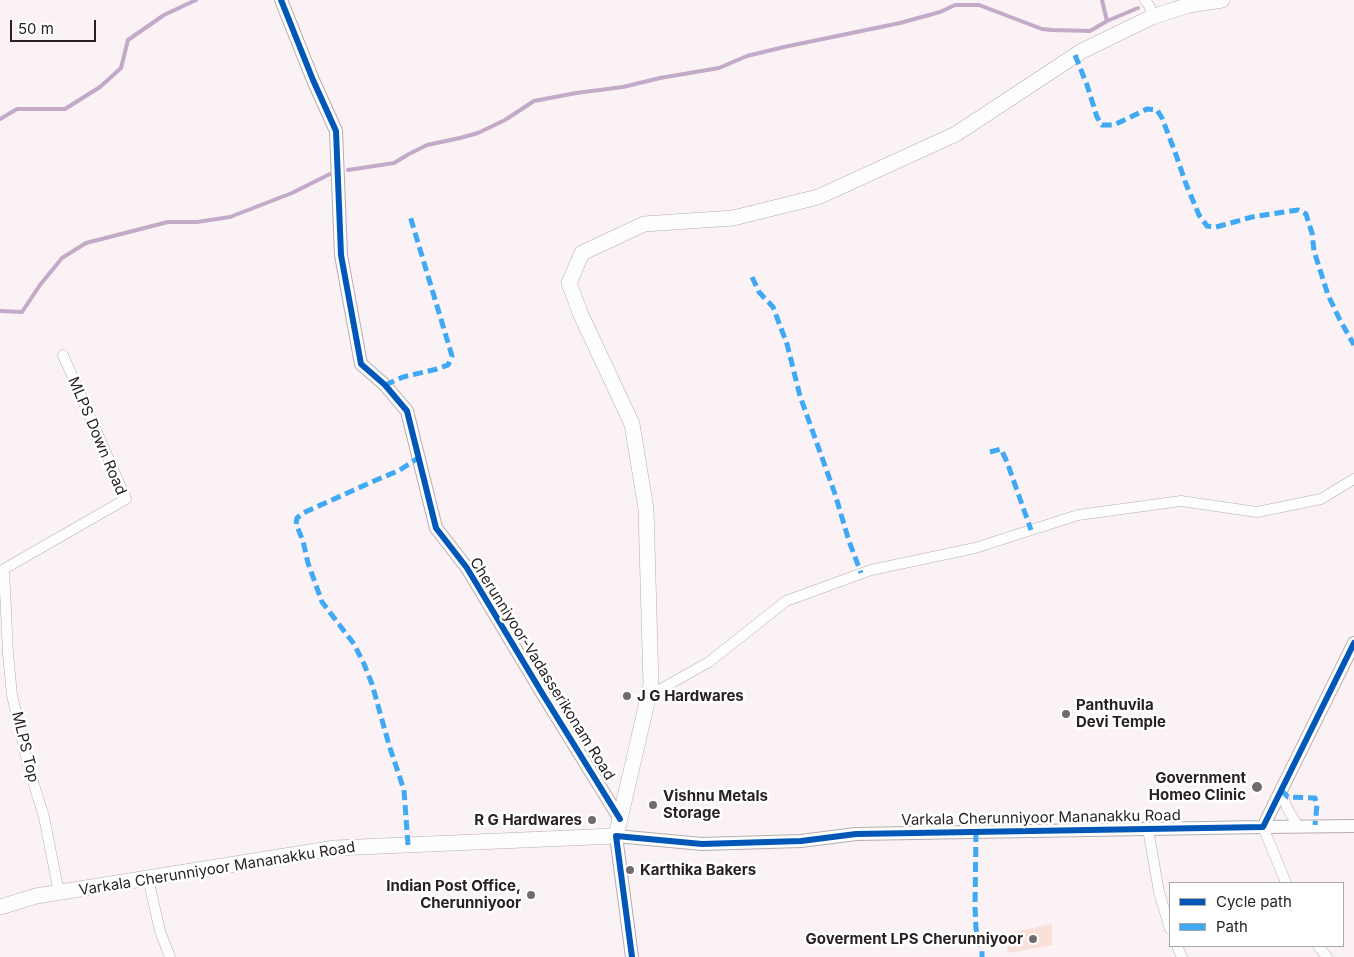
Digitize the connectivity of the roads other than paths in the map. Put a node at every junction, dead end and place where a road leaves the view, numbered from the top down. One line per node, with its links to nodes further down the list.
1 (281, 0): 11 (street, Cherunniyoor-Vadasserikonam Road)
2 (1145, 0): 4 (street)
3 (1222, 0): 4 (main road)
4 (1152, 17): 9 (main road)
5 (63, 355): 7 (street, MLPS Down Road)
6 (1354, 479): 9 (street)
7 (4, 569): 19 (street, MLPS Top)
8 (1354, 643): 10 (street)
9 (650, 695): 11 (main road)
10 (1281, 790): 12 (street); 14 (street)
11 (620, 819): 16 (main road)
12 (1298, 826): 13 (street, Varkala Cherunniyoor Mananakku Road); 14 (street, Varkala Cherunniyoor Mananakku Road)
13 (1354, 826)
14 (1263, 827): 15 (street, Varkala Cherunniyoor Mananakku Road); 18 (street)
15 (1148, 829): 16 (street, Varkala Cherunniyoor Mananakku Road); 21 (street)
16 (616, 836): 17 (main road, Varkala Cherunniyoor Mananakku Road); 24 (street)
17 (148, 878): 19 (main road, Varkala Cherunniyoor Mananakku Road); 23 (street)
18 (1286, 882)
19 (59, 893): 20 (main road, Varkala Cherunniyoor Mananakku Road)
20 (0, 907)
21 (1169, 926)
22 (1319, 947): 25 (street)
23 (170, 957)
24 (632, 957)
25 (1327, 957)

